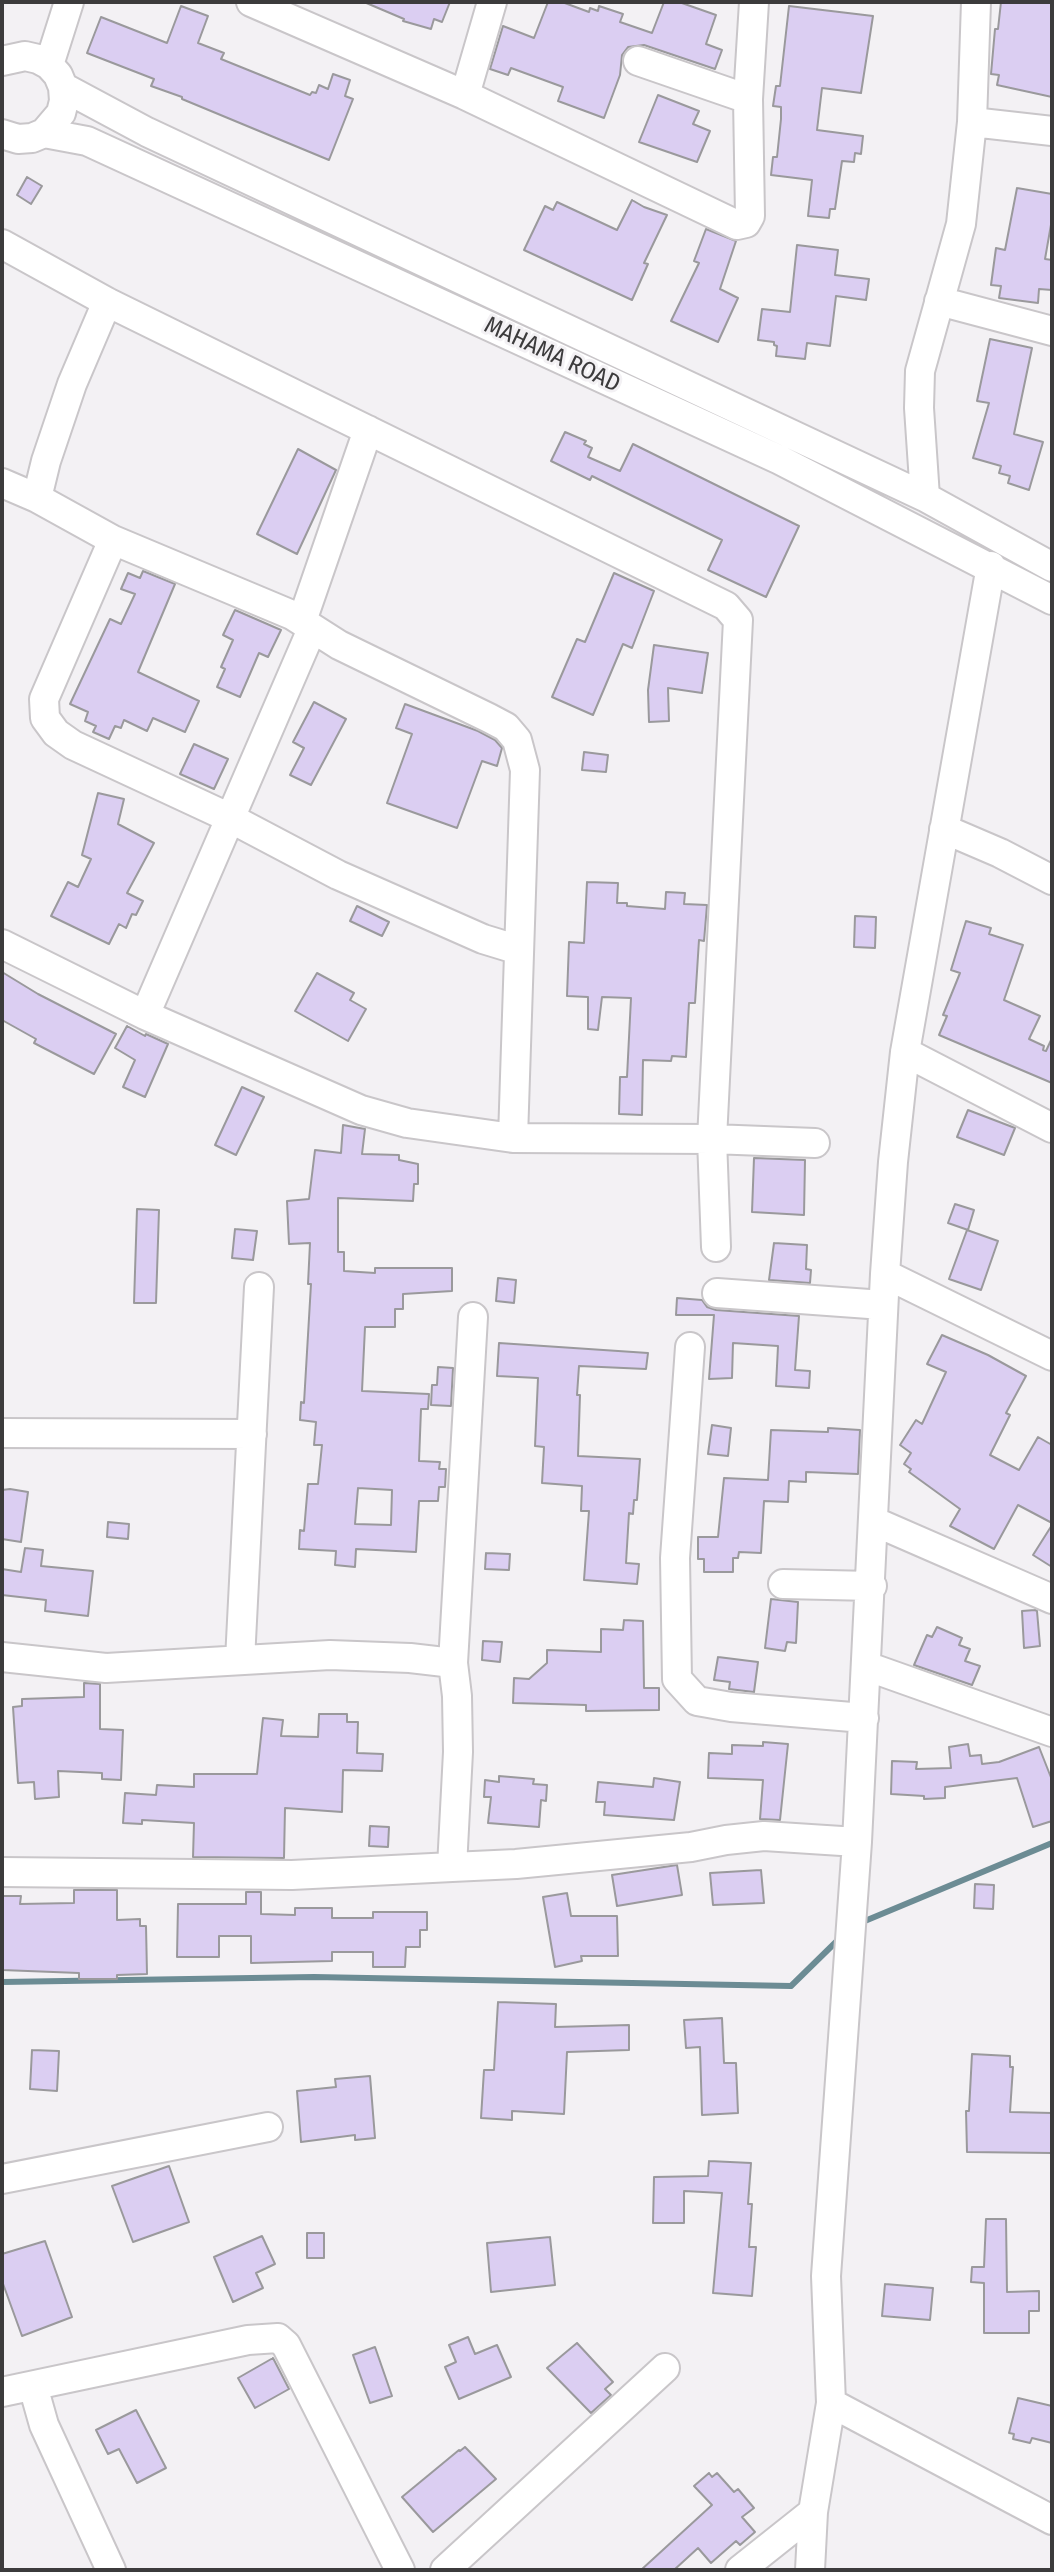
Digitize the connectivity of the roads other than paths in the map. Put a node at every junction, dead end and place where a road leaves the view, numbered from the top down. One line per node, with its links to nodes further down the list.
1 (69, 2): 8 (street)
2 (251, 2): 9 (street)
3 (492, 2): 9 (street)
4 (754, 2): 10 (street)
5 (976, 2): 11 (street)
6 (5, 58): 8 (street, MAHAMA ROAD)
7 (638, 61): 10 (street)
8 (56, 76): 13 (street); 20 (street, MAHAMA ROAD)
9 (465, 95): 10 (street)
10 (748, 99)
11 (972, 122): 12 (street); 15 (street)
12 (1052, 131)
13 (16, 138): 23 (street, MAHAMA ROAD)
14 (2, 244): 16 (street)
15 (939, 301): 17 (street); 20 (street)
16 (107, 302): 18 (street); 21 (street)
17 (1052, 331)
18 (368, 430): 26 (street); 36 (street)
19 (2, 483): 21 (street)
20 (925, 497): 24 (street, MAHAMA ROAD)
21 (37, 498): 22 (street)
22 (113, 540): 26 (street); 27 (street)
23 (991, 566): 25 (street, MAHAMA ROAD); 28 (street)
24 (1052, 567)
25 (1052, 600)
26 (307, 625): 27 (street); 31 (street)
27 (230, 818): 31 (street); 32 (street)
28 (944, 829): 29 (street); 33 (street)
29 (1052, 880)
30 (2, 944): 32 (street)
31 (519, 950): 35 (street)
32 (145, 1015): 35 (street)
33 (905, 1052): 34 (street); 39 (street)
34 (1052, 1128)
35 (513, 1138): 36 (street)
36 (712, 1139): 37 (street); 38 (street)
37 (815, 1143)
38 (716, 1247)
39 (885, 1274): 42 (street); 45 (street)
40 (259, 1287): 47 (street)
41 (717, 1293): 42 (street)
42 (883, 1305): 48 (street)
43 (473, 1317): 54 (street)
44 (690, 1347): 56 (street)
45 (1052, 1356)
46 (2, 1433): 47 (street)
47 (252, 1434): 53 (street)
48 (873, 1521): 50 (street); 51 (street)
49 (783, 1584): 50 (street)
50 (872, 1586): 55 (street)
51 (1052, 1599)
52 (2, 1657): 53 (street)
53 (240, 1660): 54 (street)
54 (453, 1663): 59 (street)
55 (866, 1666): 56 (street); 57 (street)
56 (864, 1718): 58 (street)
57 (1052, 1732)
58 (857, 1842): 59 (street); 66 (street)
59 (452, 1867): 60 (street)
60 (2, 1872)
61 (268, 2127): 62 (street)
62 (2, 2179)
63 (665, 2368): 71 (street)
64 (33, 2386): 65 (street); 69 (street); 70 (street)
65 (2, 2392)
66 (831, 2403): 67 (street); 68 (street)
67 (813, 2512): 72 (street); 73 (street)
68 (1052, 2520)
69 (111, 2570)
70 (400, 2570)
71 (445, 2570)
72 (740, 2570)
73 (810, 2570)

